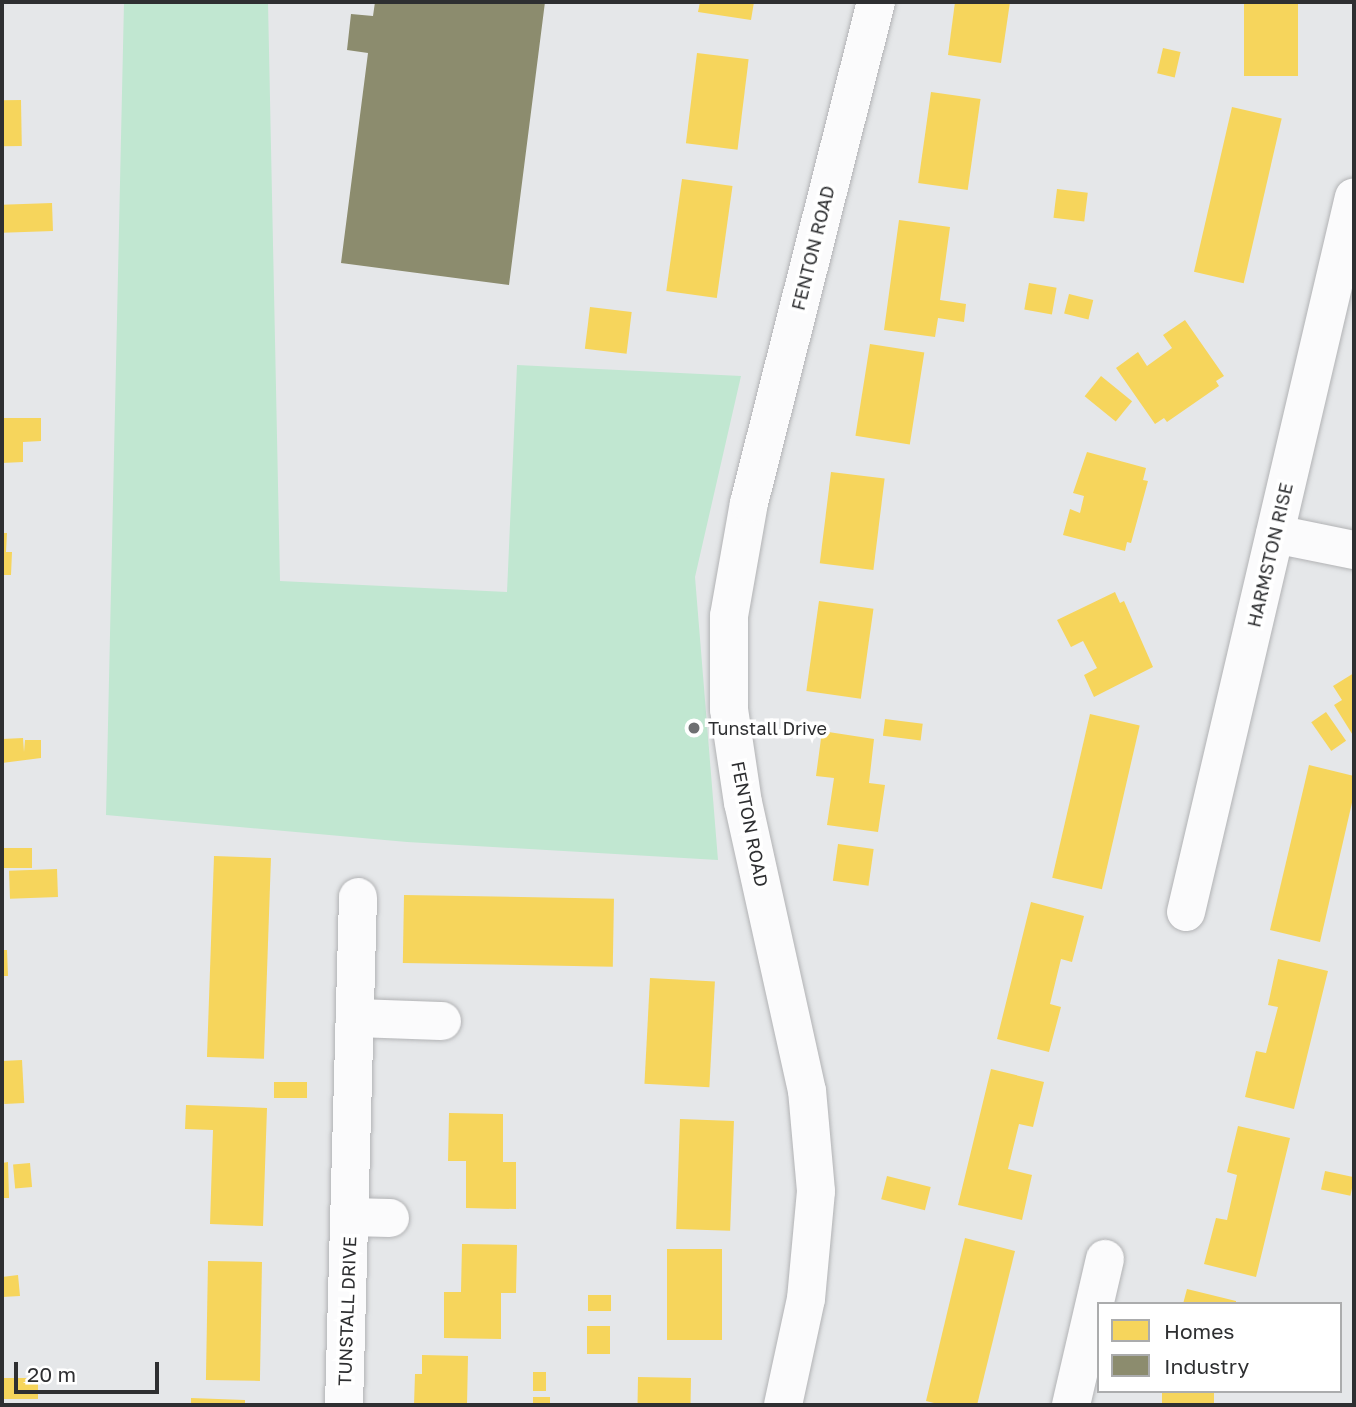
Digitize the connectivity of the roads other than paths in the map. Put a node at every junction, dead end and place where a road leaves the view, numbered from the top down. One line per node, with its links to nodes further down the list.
1 (876, 2): 13 (street, FENTON ROAD)
2 (1354, 197): 3 (street, HARMSTON RISE)
3 (1275, 534): 4 (street); 6 (street, HARMSTON RISE)
4 (1354, 550)
5 (358, 897): 7 (street, TUNSTALL DRIVE)
6 (1186, 912)
7 (355, 1018): 8 (street); 9 (street, TUNSTALL DRIVE)
8 (442, 1021)
9 (349, 1217): 10 (street, TUNSTALL DRIVE); 12 (street, TUNSTALL DRIVE)
10 (390, 1218)
11 (1105, 1259): 14 (street)
12 (344, 1405)
13 (783, 1405)
14 (1071, 1405)

